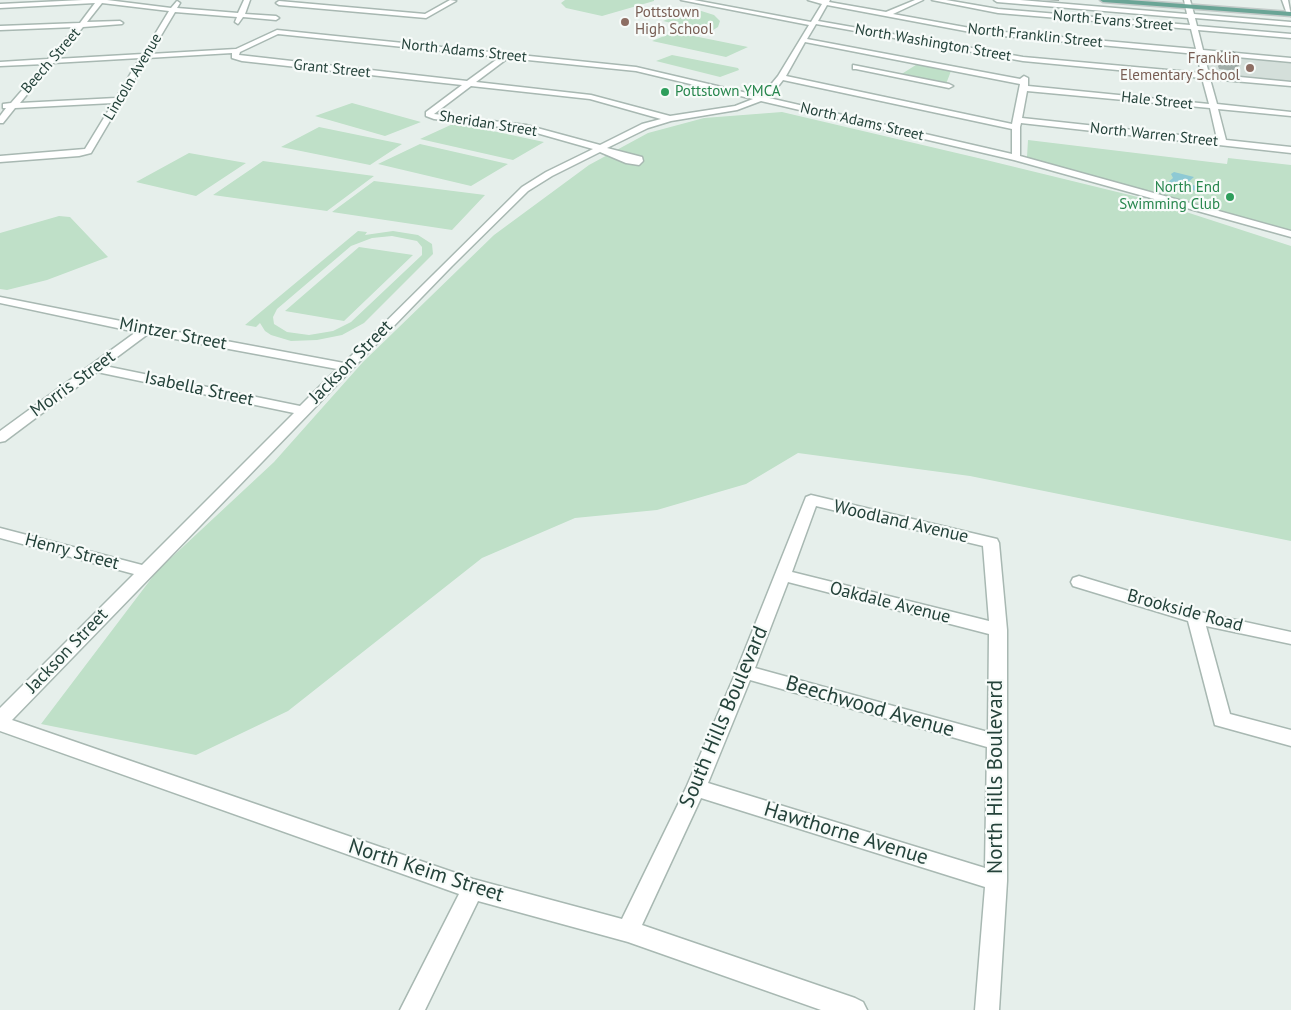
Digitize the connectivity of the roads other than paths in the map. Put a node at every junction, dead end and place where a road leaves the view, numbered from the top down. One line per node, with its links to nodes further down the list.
1 (100, 0): 16 (street); 21 (street); 30 (street, Beech Street)
2 (180, 0): 21 (street, Lincoln Avenue)
3 (247, 0): 28 (street)
4 (326, 0): 20 (street)
5 (444, 0): 14 (street)
6 (684, 0): 31 (street, North Washington Street)
7 (811, 0): 15 (street, North Franklin Street)
8 (920, 0): 22 (street)
9 (936, 0): 26 (street, North Evans Street)
10 (997, 0): 17 (street)
11 (1102, 0): 18 (main road)
12 (1285, 0): 23 (street)
13 (279, 1): 20 (street); 25 (street)
14 (453, 1): 20 (street)
15 (826, 1): 22 (street, North Franklin Street); 31 (street)
16 (18, 2): 19 (street); 24 (street)
17 (1031, 2): 26 (street); 27 (street)
18 (1188, 3): 23 (main road); 27 (street)
19 (0, 6)
20 (314, 6): 25 (street)
21 (173, 10): 28 (street); 42 (street, Lincoln Avenue)
22 (887, 14): 39 (street, North Franklin Street)
23 (1290, 14)
24 (5, 15)
25 (276, 17): 28 (street); 35 (street)
26 (1028, 17): 34 (street, North Evans Street)
27 (1191, 17): 32 (street); 34 (street)
28 (240, 18)
29 (120, 23): 30 (street)
30 (82, 24): 33 (street); 45 (street, Beech Street)
31 (814, 24): 37 (street); 39 (street, North Washington Street)
32 (1291, 24)
33 (0, 28)
34 (1193, 28): 36 (street, North Evans Street); 41 (street)
35 (277, 32): 38 (street); 43 (street, North Adams Street)
36 (1291, 36)
37 (803, 40): 40 (street, Hale Street); 48 (street)
38 (238, 51): 42 (street); 51 (street, Grant Street)
39 (1024, 51): 41 (street, North Franklin Street); 49 (street, North Washington Street); 53 (street)
40 (863, 52): 47 (street, Hale Street); 50 (street)
41 (1199, 52): 44 (street, North Franklin Street); 49 (street)
42 (145, 56): 45 (street); 56 (street, Lincoln Avenue)
43 (507, 56): 51 (street); 55 (street, North Adams Street)
44 (1291, 60)
45 (50, 61): 46 (street); 58 (street, Beech Street)
46 (0, 64)
47 (955, 70): 53 (street, Hale Street); 54 (street)
48 (781, 77): 50 (street, North Warren Street); 55 (street)
49 (1205, 77): 52 (street, North Washington Street); 60 (street)
50 (850, 78): 54 (street); 57 (street, North Warren Street)
51 (468, 83): 62 (street, Grant Street); 66 (street, Sheridan Street)
52 (1291, 84)
53 (1024, 85): 60 (street, Hale Street); 64 (street)
54 (949, 86): 57 (street)
55 (762, 98): 62 (street, Jackson Street); 68 (street, North Adams Street)
56 (120, 100): 58 (street); 69 (street, Lincoln Avenue)
57 (946, 103): 64 (street, North Warren Street)
58 (12, 106): 59 (street); 63 (street, Beech Street)
59 (0, 107)
60 (1214, 107): 61 (street, Hale Street); 65 (street)
61 (1291, 114)
62 (670, 119): 66 (street, Jackson Street)
63 (0, 121)
64 (1017, 123): 65 (street, North Warren Street); 68 (street)
65 (1222, 142): 67 (street, North Warren Street)
66 (603, 149): 73 (street, Jackson Street)
67 (1291, 150)
68 (1016, 158): 70 (street, North Adams Street)
69 (0, 159)
70 (1291, 234)
71 (0, 300): 72 (street, Mintzer Street)
72 (146, 330): 73 (street, Mintzer Street); 74 (street, Morris Street)
73 (346, 367): 75 (street, Jackson Street)
74 (95, 368): 75 (street, Isabella Street); 76 (street, Morris Street)
75 (303, 411): 80 (street, Jackson Street)
76 (0, 438)
77 (811, 500): 79 (street, Woodland Avenue); 81 (street, South Hills Boulevard)
78 (0, 533): 80 (street, Henry Street)
79 (992, 543): 84 (street, North Hills Boulevard)
80 (144, 571): 87 (street, Jackson Street)
81 (782, 575): 84 (street, Oakdale Avenue); 86 (street, South Hills Boulevard)
82 (1079, 582): 83 (street, Brookside Road)
83 (1195, 617): 85 (street, Brookside Road); 88 (street)
84 (998, 630): 89 (street, North Hills Boulevard)
85 (1291, 638)
86 (745, 672): 89 (street, Beechwood Avenue); 90 (street, South Hills Boulevard)
87 (0, 721): 92 (street, North Keim Street)
88 (1291, 738)
89 (996, 742): 91 (street, North Hills Boulevard)
90 (696, 788): 91 (street, Hawthorne Avenue); 93 (street, South Hills Boulevard)
91 (996, 881): 96 (street, North Hills Boulevard)
92 (472, 889): 93 (street, North Keim Street); 94 (street)
93 (628, 931): 95 (street, North Keim Street)
94 (412, 1010)
95 (855, 1010)
96 (987, 1010)

